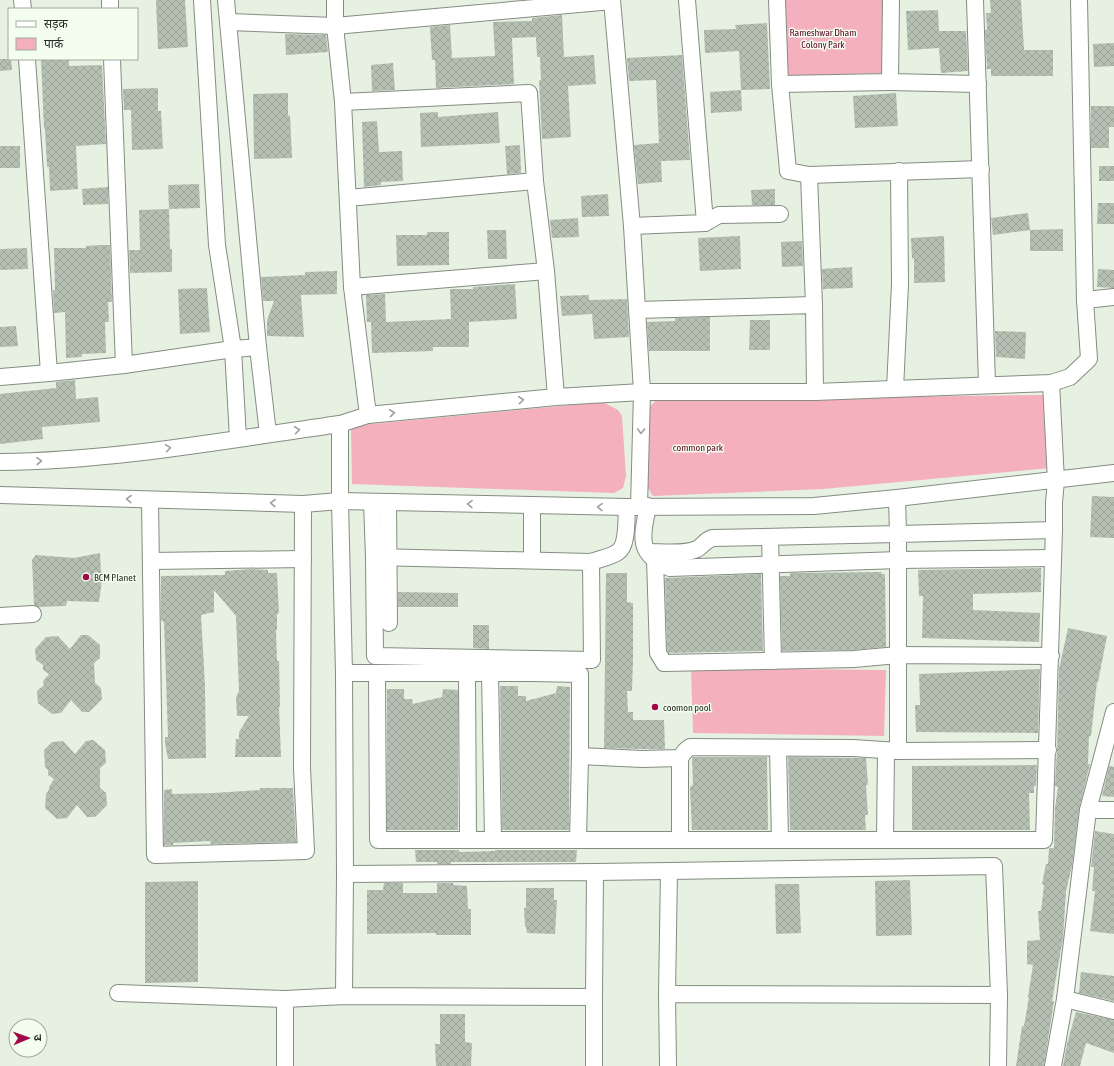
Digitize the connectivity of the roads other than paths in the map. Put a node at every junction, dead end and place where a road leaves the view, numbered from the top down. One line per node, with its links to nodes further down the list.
1 (202, 0): 33 (street)
2 (226, 0): 10 (street)
3 (334, 0): 11 (street)
4 (612, 0): 11 (street); 25 (street)
5 (687, 0): 24 (street)
6 (776, 0): 15 (street)
7 (891, 0): 14 (street)
8 (975, 0): 16 (street)
9 (1079, 0): 29 (street)
10 (228, 22): 11 (street); 32 (street)
11 (336, 26): 17 (street)
12 (27, 60): 35 (street)
13 (112, 60): 34 (street)
14 (890, 82): 15 (street); 16 (street)
15 (780, 84): 20 (street)
16 (978, 84): 18 (street)
17 (343, 102): 21 (street); 22 (street)
18 (981, 169): 19 (street); 38 (street)
19 (899, 171): 20 (street); 39 (street)
20 (809, 175): 30 (street)
21 (535, 181): 22 (street); 26 (street)
22 (348, 198): 27 (street)
23 (780, 214): 24 (street)
24 (705, 223): 25 (street)
25 (632, 226): 31 (street)
26 (546, 271): 27 (street); 42 (street)
27 (352, 287): 43 (street)
28 (1114, 297): 29 (street)
29 (1085, 300): 37 (street)
30 (814, 305): 31 (street); 41 (street)
31 (637, 310): 40 (street)
32 (258, 347): 33 (street); 45 (street)
33 (233, 349): 34 (street); 46 (street)
34 (124, 365): 35 (street)
35 (49, 373): 36 (street)
36 (0, 377)
37 (1051, 383): 38 (street); 49 (street)
38 (987, 385): 39 (street)
39 (896, 389): 41 (street)
40 (642, 392): 41 (street); 42 (street); 58 (street, one-way to 58)
41 (815, 392)
42 (556, 397): 43 (street, one-way to 42)
43 (368, 415): 44 (street)
44 (340, 424): 45 (street, one-way to 44); 53 (street)
45 (268, 434): 46 (street)
46 (238, 438): 47 (street, one-way to 46)
47 (0, 462)
48 (1114, 474): 49 (street)
49 (1056, 481): 51 (street); 59 (street)
50 (0, 495): 52 (street, one-way to 50)
51 (897, 498): 58 (street); 60 (street)
52 (150, 500): 56 (street, one-way to 52); 68 (street)
53 (340, 501): 54 (street); 56 (street); 80 (street)
54 (372, 502): 55 (street); 63 (street)
55 (388, 502): 57 (street, one-way to 55); 63 (street)
56 (303, 504): 65 (street)
57 (532, 505): 58 (street, one-way to 57); 66 (street)
58 (638, 507): 62 (street); 69 (street)
59 (1054, 530): 60 (street); 64 (street)
60 (898, 534): 61 (street); 67 (street)
61 (770, 537): 62 (street); 70 (street)
62 (652, 556): 70 (street); 76 (street)
63 (381, 557): 66 (street); 69 (street); 73 (street)
64 (1053, 558): 67 (street); 75 (street)
65 (303, 559): 68 (street); 68 (street)
66 (532, 560): 69 (street)
67 (899, 560): 70 (street); 74 (street)
68 (151, 561)
69 (591, 562)
70 (770, 564): 76 (street)
71 (33, 614): 72 (street)
72 (0, 616)
73 (389, 623)
74 (898, 656): 75 (street); 76 (street); 84 (street)
75 (1050, 656): 83 (street)
76 (773, 661)
77 (377, 673): 78 (street); 80 (street); 89 (street)
78 (467, 673): 79 (street); 89 (street)
79 (490, 673): 85 (street); 90 (street)
80 (344, 674): 97 (street)
81 (1114, 715): 87 (street)
82 (778, 748): 84 (street); 86 (street); 93 (street)
83 (1048, 750): 84 (street); 94 (street)
84 (892, 751): 94 (street)
85 (580, 756): 86 (street); 91 (street)
86 (680, 758): 92 (street)
87 (1088, 810): 88 (street); 104 (street)
88 (1114, 810)
89 (468, 840): 90 (street)
90 (493, 840): 91 (street)
91 (578, 840): 92 (street)
92 (680, 840): 93 (street)
93 (780, 840): 94 (street)
94 (885, 840)
95 (669, 871): 96 (street); 99 (street); 100 (street)
96 (595, 872): 97 (street); 102 (street)
97 (345, 874): 101 (street)
98 (118, 993): 103 (street)
99 (667, 994): 100 (street); 108 (street)
100 (999, 995): 109 (street)
101 (344, 996): 102 (street); 103 (street)
102 (594, 997): 107 (street)
103 (285, 999): 106 (street)
104 (1065, 999): 105 (street); 110 (street)
105 (1114, 1011)
106 (285, 1066)
107 (594, 1066)
108 (668, 1066)
109 (998, 1066)
110 (1053, 1066)

